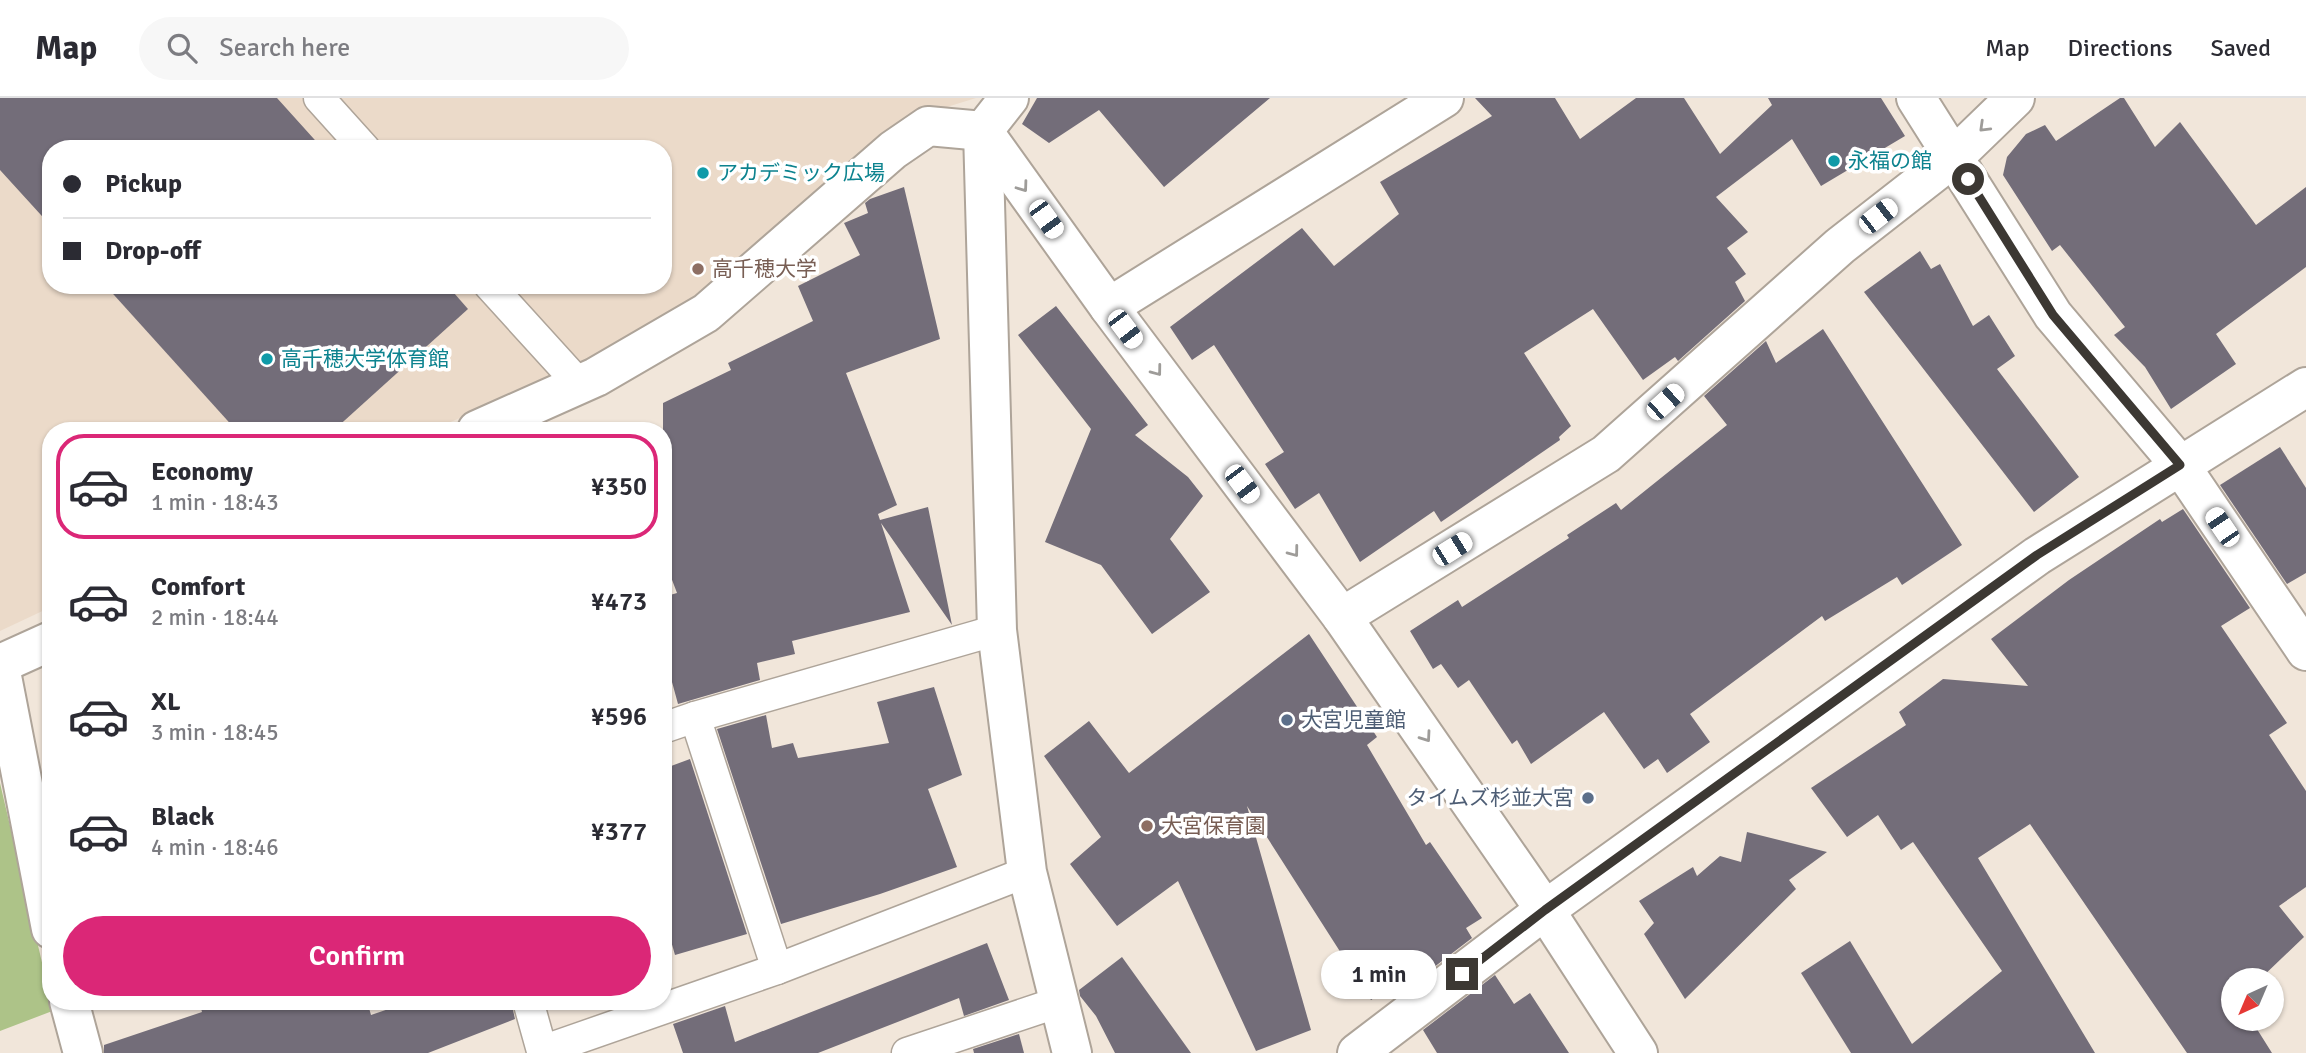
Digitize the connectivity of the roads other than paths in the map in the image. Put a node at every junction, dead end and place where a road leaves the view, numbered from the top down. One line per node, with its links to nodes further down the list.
1 (319, 98): 7 (lane)
2 (1009, 98): 6 (street)
3 (1444, 98): 10 (street)
4 (1916, 98): 8 (street)
5 (2015, 98): 8 (street, one-way to 8)
6 (983, 131): 10 (street, one-way to 10); 11 (street); 16 (street)
7 (357, 140)
8 (1954, 157): 14 (street); 15 (street)
9 (497, 294): 11 (lane)
10 (1109, 307): 15 (street, one-way to 15)
11 (580, 385): 13 (street)
12 (2306, 387): 14 (street)
13 (495, 422)
14 (2180, 465): 18 (street); 24 (street)
15 (1342, 617): 24 (street, one-way to 24)
16 (997, 630): 20 (lane); 22 (street)
17 (42, 644): 19 (street)
18 (2306, 651)
19 (0, 665): 23 (street)
20 (695, 717): 21 (lane); 25 (lane)
21 (672, 725)
22 (1027, 872): 25 (lane); 26 (street)
23 (42, 882)
24 (1545, 910): 34 (street); 35 (street)
25 (778, 968): 27 (lane)
26 (1059, 1002): 32 (lane); 33 (street)
27 (672, 1005)
28 (71, 1010): 31 (street)
29 (531, 1010): 30 (lane)
30 (659, 1010)
31 (83, 1053)
32 (907, 1053)
33 (1072, 1053)
34 (1357, 1053)
35 (1638, 1053)

